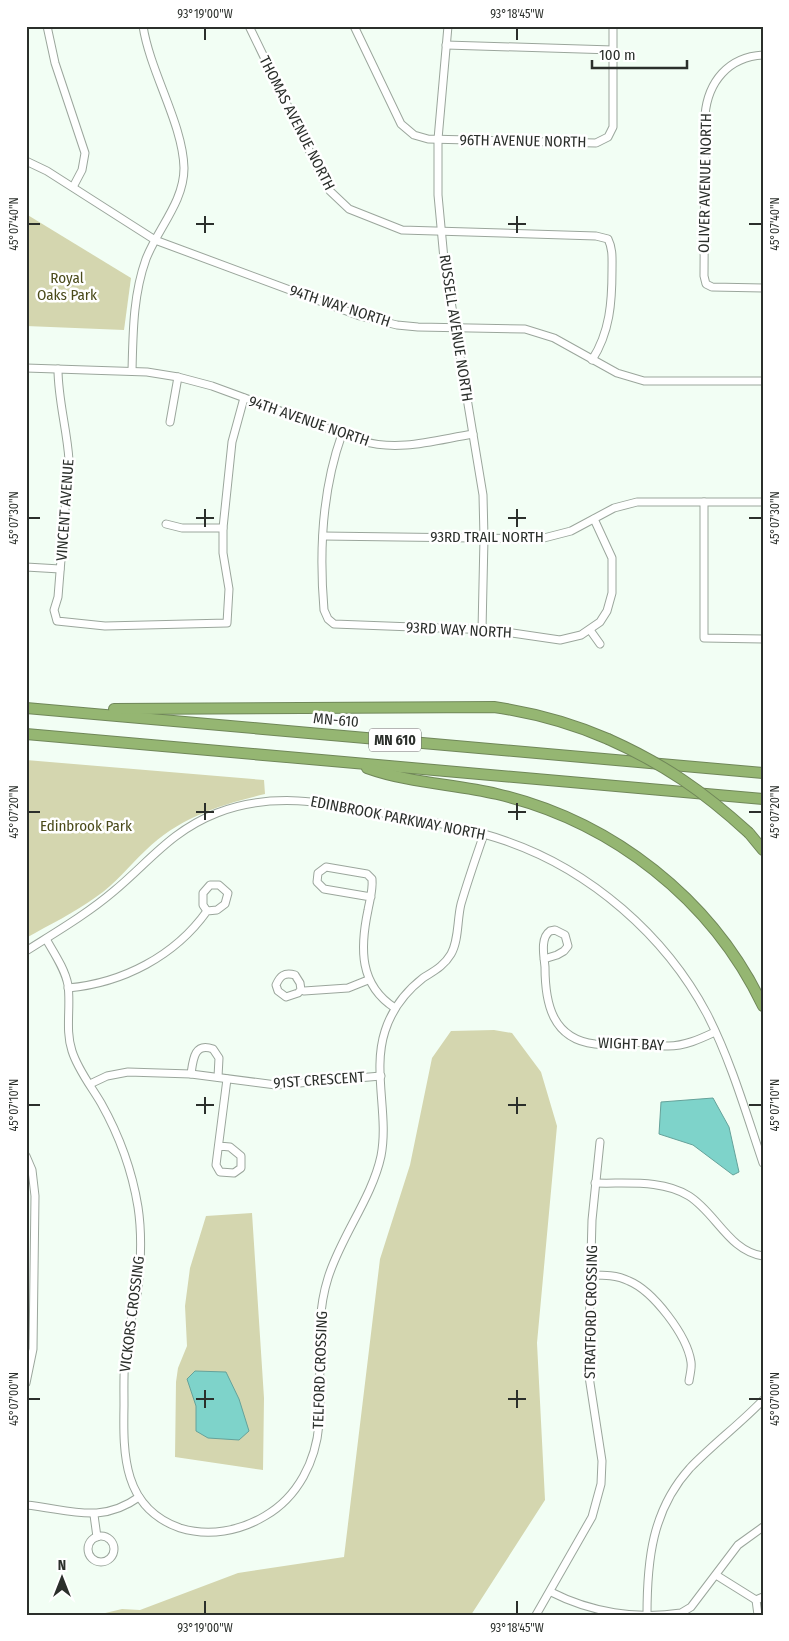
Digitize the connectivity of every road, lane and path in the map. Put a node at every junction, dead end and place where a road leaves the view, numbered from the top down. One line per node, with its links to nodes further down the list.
1 (47, 26): 12 (street)
2 (143, 26): 14 (street)
3 (249, 26): 13 (street, THOMAS AVENUE NORTH)
4 (354, 26): 10 (street, 96TH AVENUE NORTH)
5 (448, 26): 7 (street, RUSSELL AVENUE NORTH)
6 (613, 26): 8 (street)
7 (446, 45): 8 (street); 10 (street, RUSSELL AVENUE NORTH)
8 (613, 50): 10 (street, 96TH AVENUE NORTH)
9 (763, 55): 15 (street, OLIVER AVENUE NORTH)
10 (438, 139): 13 (street, RUSSELL AVENUE NORTH)
11 (26, 161): 12 (street, 94TH WAY NORTH)
12 (72, 187): 14 (street, 94TH WAY NORTH)
13 (440, 232): 16 (street, RUSSELL AVENUE NORTH); 17 (street, THOMAS AVENUE NORTH)
14 (155, 240): 16 (street, 94TH WAY NORTH); 20 (street)
15 (763, 288)
16 (455, 327): 17 (street, 94TH WAY NORTH); 26 (street, RUSSELL AVENUE NORTH)
17 (592, 360): 22 (street, 94TH WAY NORTH)
18 (26, 368): 19 (street, 94TH AVENUE NORTH)
19 (58, 369): 20 (street, 94TH AVENUE NORTH); 35 (street, VINCENT AVENUE)
20 (132, 371): 21 (street, 94TH AVENUE NORTH)
21 (178, 377): 23 (street, 94TH AVENUE NORTH); 24 (street)
22 (763, 381)
23 (244, 398): 25 (street, 94TH AVENUE NORTH); 31 (street)
24 (170, 422)
25 (342, 434): 26 (street, 94TH AVENUE NORTH); 32 (street)
26 (473, 434): 33 (street, RUSSELL AVENUE NORTH)
27 (704, 502): 28 (street, 93RD TRAIL NORTH); 29 (street, 93RD TRAIL NORTH); 38 (street)
28 (763, 502)
29 (594, 519): 33 (street, 93RD TRAIL NORTH); 37 (street)
30 (166, 524): 31 (street)
31 (223, 528): 35 (street, VINCENT AVENUE)
32 (323, 536): 33 (street, 93RD TRAIL NORTH); 36 (street, 93RD WAY NORTH)
33 (484, 538): 36 (street, RUSSELL AVENUE NORTH)
34 (26, 566): 35 (street)
35 (60, 569)
36 (482, 630): 37 (street, 93RD WAY NORTH)
37 (590, 630): 39 (street)
38 (763, 639)
39 (600, 644)
40 (26, 703): 47 (highway, bridge)
41 (26, 708): 44 (highway, MN-610 / MN 610)
42 (26, 734): 43 (highway, MN 610)
43 (355, 764): 45 (highway, MN 610); 56 (highway)
44 (763, 773)
45 (763, 799)
46 (484, 834): 50 (street, EDINBROOK PARKWAY NORTH); 57 (street, TELFORD CROSSING); 58 (street, EDINBROOK PARKWAY NORTH)
47 (763, 850)
48 (371, 897): 48 (street); 53 (street)
49 (207, 910): 54 (street)
50 (46, 939): 51 (street, EDINBROOK PARKWAY NORTH); 54 (street, VICKORS CROSSING)
51 (26, 951)
52 (544, 959): 58 (street, WIGHT BAY)
53 (368, 980): 55 (street); 57 (street)
54 (68, 988): 63 (street, VICKORS CROSSING)
55 (301, 990)
56 (763, 1006)
57 (395, 1008): 60 (street, TELFORD CROSSING)
58 (716, 1032): 67 (street, EDINBROOK PARKWAY NORTH)
59 (191, 1074): 61 (street, 91ST CRESCENT); 61 (street); 63 (street, 91ST CRESCENT)
60 (381, 1076): 62 (street, 91ST CRESCENT); 75 (street, TELFORD CROSSING)
61 (218, 1077): 62 (street, 91ST CRESCENT)
62 (227, 1079): 65 (street)
63 (90, 1084): 75 (street, VICKORS CROSSING)
64 (600, 1142): 68 (street, STRATFORD CROSSING)
65 (219, 1146): 65 (street)
66 (26, 1156): 70 (street)
67 (763, 1163)
68 (595, 1184): 69 (street); 71 (street, STRATFORD CROSSING)
69 (763, 1256)
70 (30, 1271): 73 (street)
71 (591, 1275): 72 (street); 81 (street, STRATFORD CROSSING)
72 (689, 1381)
73 (26, 1383)
74 (763, 1400): 83 (street)
75 (139, 1497): 77 (street)
76 (26, 1505): 77 (street)
77 (94, 1515): 79 (street)
78 (763, 1527): 80 (street)
79 (97, 1537)
80 (716, 1575): 82 (street); 83 (street)
81 (551, 1592): 83 (street); 84 (street, STRATFORD CROSSING)
82 (759, 1598): 85 (street)
83 (647, 1614)
84 (536, 1615)
85 (758, 1615)

